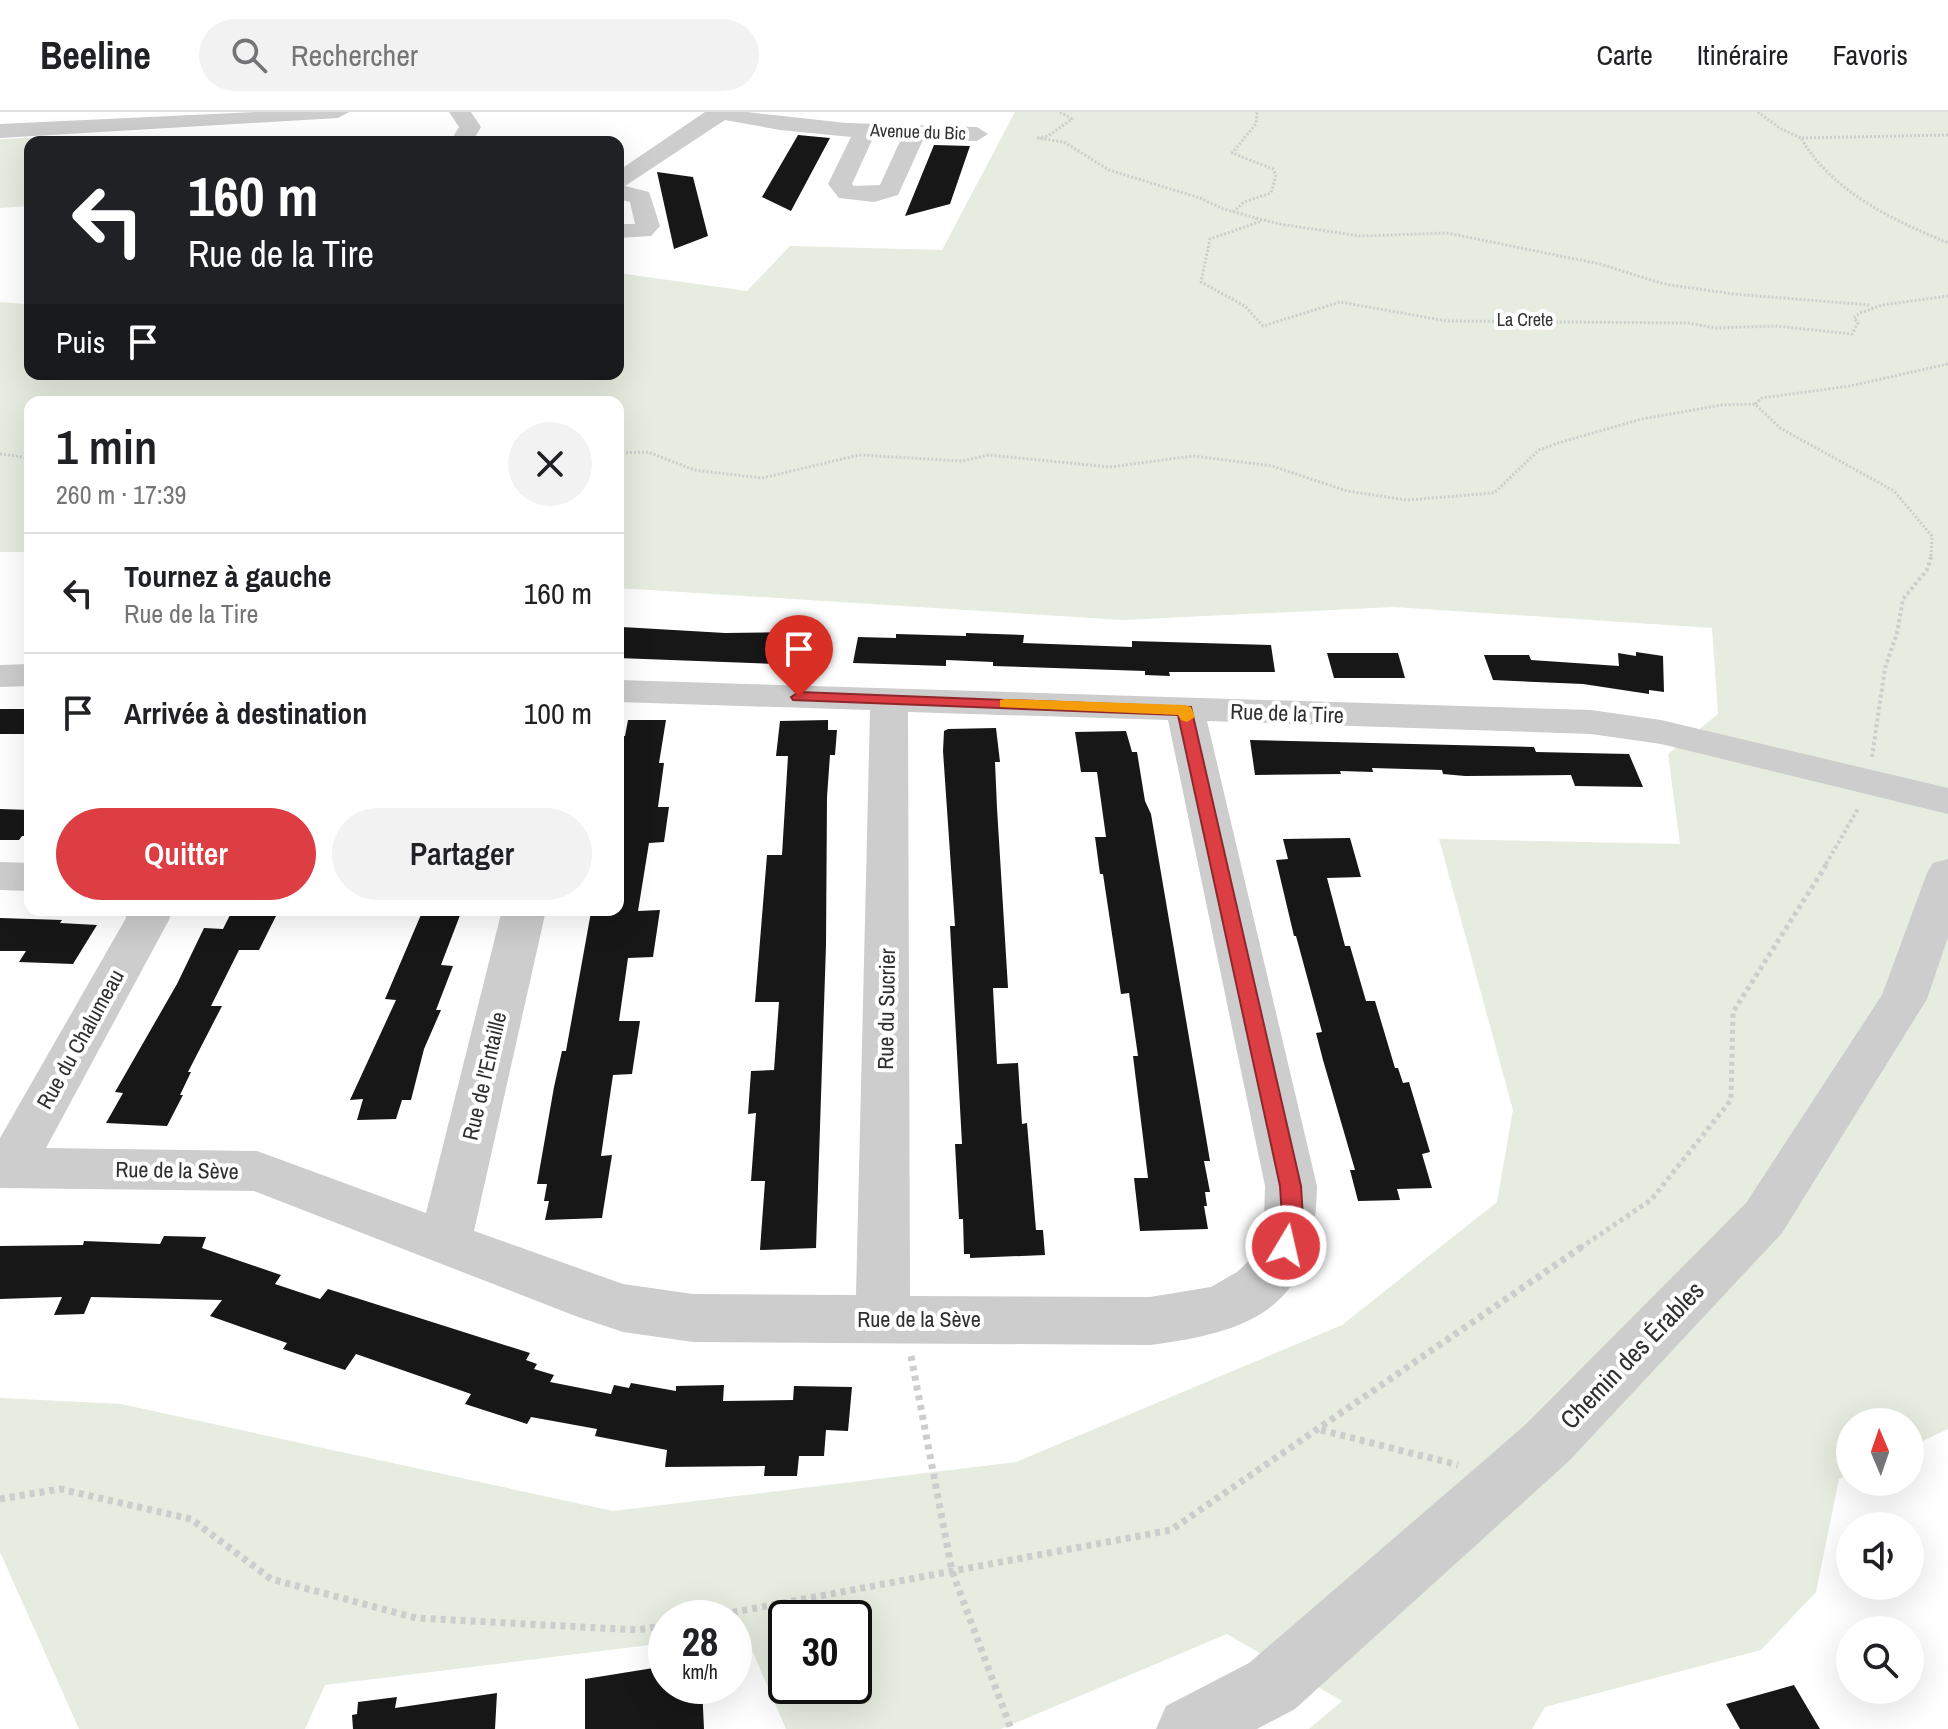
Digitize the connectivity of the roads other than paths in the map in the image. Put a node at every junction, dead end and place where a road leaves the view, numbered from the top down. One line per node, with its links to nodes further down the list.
1 (107, 112): 5 (street)
2 (338, 112): 8 (street)
3 (460, 112): 11 (street)
4 (719, 113): 7 (street, Avenue du Bic); 12 (street)
5 (84, 127): 6 (street); 8 (street)
6 (0, 131)
7 (865, 131): 9 (street, Avenue du Bic); 9 (street)
8 (125, 133)
9 (915, 133): 10 (street, Avenue du Bic)
10 (977, 134)
11 (465, 136)
12 (624, 177)
13 (624, 193): 14 (street)
14 (624, 231)
15 (24, 675): 16 (street)
16 (0, 676)
17 (624, 691): 18 (street, Rue de la Tire)
18 (889, 699): 19 (street, Rue de la Tire); 28 (street, Rue du Sucrier)
19 (1185, 710): 20 (street, Rue de la Tire); 28 (street, Rue de la Sève)
20 (1948, 801)
21 (1948, 873): 29 (street, Chemin des Érables)
22 (0, 876): 23 (street)
23 (24, 877)
24 (148, 916): 26 (street, Rue du Chalumeau)
25 (523, 916): 27 (street, Rue de l'Entaille)
26 (4, 1168): 27 (street, Rue de la Sève)
27 (445, 1241): 28 (street, Rue de la Sève)
28 (893, 1318)
29 (1189, 1729)

